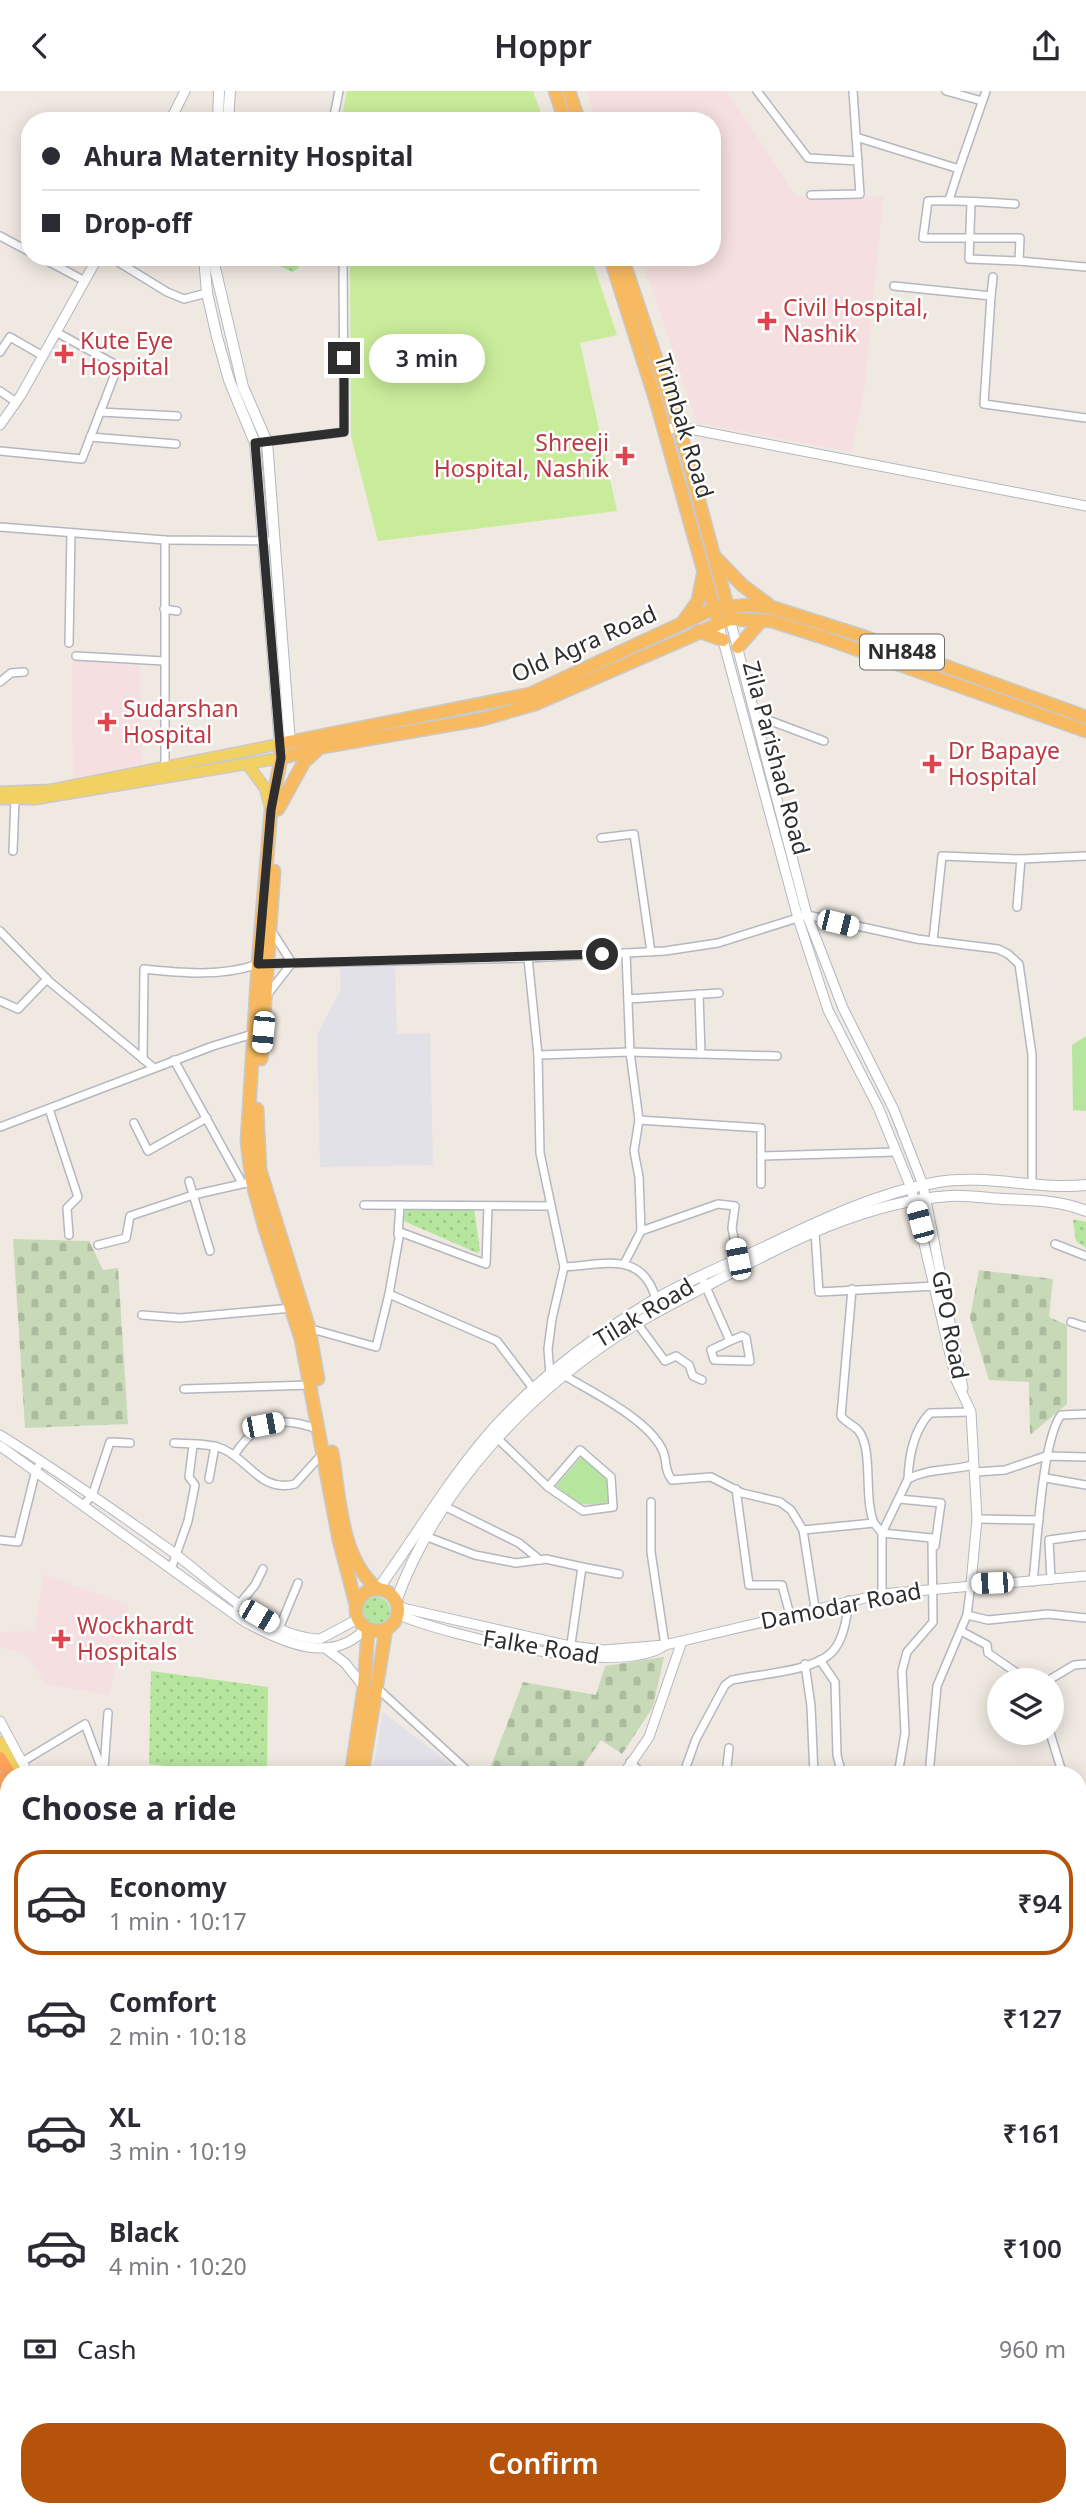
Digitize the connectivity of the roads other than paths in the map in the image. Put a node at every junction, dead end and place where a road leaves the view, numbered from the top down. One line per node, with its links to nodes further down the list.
1 (185, 91): 12 (street)
2 (219, 91): 13 (main road)
3 (230, 91): 14 (main road)
4 (339, 91): 15 (street)
5 (555, 91): 16 (highway)
6 (569, 91): 17 (highway)
7 (757, 91): 19 (street)
8 (853, 91): 18 (street)
9 (946, 91): 11 (street)
10 (986, 91): 11 (street)
11 (982, 101): 20 (street)
12 (174, 112)
13 (218, 112)
14 (229, 112)
15 (335, 112)
16 (562, 112)
17 (576, 112)
18 (856, 137): 19 (street); 20 (street)
19 (858, 161): 21 (street)
20 (959, 169): 22 (street)
21 (811, 195)
22 (949, 200): 23 (street); 26 (street)
23 (971, 202): 24 (street); 26 (street)
24 (1015, 204)
25 (0, 236): 27 (street)
26 (970, 238): 28 (street); 28 (street)
27 (21, 247)
28 (1019, 261): 37 (street)
29 (57, 266): 39 (street)
30 (93, 266): 39 (street)
31 (126, 266): 41 (street)
32 (205, 266): 41 (main road)
33 (215, 266): 55 (main road)
34 (343, 266): 55 (street)
35 (613, 266): 53 (highway, Trimbak Road)
36 (625, 266): 52 (highway, Trimbak Road)
37 (1086, 267)
38 (993, 277): 42 (street)
39 (85, 281): 43 (street)
40 (894, 286): 42 (street)
41 (207, 293): 56 (main road)
42 (992, 296): 50 (street)
43 (57, 332): 45 (street); 48 (street)
44 (0, 352): 45 (street)
45 (43, 356): 47 (street)
46 (0, 391): 47 (street)
47 (16, 401): 51 (street)
48 (100, 411): 49 (street); 54 (street)
49 (177, 416)
50 (1086, 418)
51 (0, 425)
52 (679, 427): 53 (street); 59 (street); 64 (highway, Trimbak Road)
53 (665, 430): 64 (highway, Trimbak Road)
54 (90, 437): 57 (street); 58 (street)
55 (267, 442): 56 (street); 63 (main road)
56 (255, 443): 63 (main road)
57 (176, 444)
58 (0, 451)
59 (1086, 506)
60 (0, 527): 61 (street)
61 (71, 533): 62 (street); 75 (street)
62 (164, 540): 63 (street); 66 (street)
63 (270, 542): 85 (main road)
64 (706, 555): 65 (highway); 68 (highway, Trimbak Road); 71 (highway)
65 (774, 608): 68 (highway, Old Agra Road / NH848); 82 (highway, Old Agra Road / NH848)
66 (164, 610): 67 (street); 70 (street)
67 (177, 611)
68 (723, 614): 69 (highway, Old Agra Road / NH848); 71 (highway, Old Agra Road); 73 (highway, Old Agra Road); 74 (street, Zila Parishad Road); 76 (street, Zila Parishad Road)
69 (762, 620): 76 (highway); 83 (highway, Old Agra Road / NH848)
70 (164, 621): 72 (street); 78 (street)
71 (680, 625): 85 (highway, Old Agra Road)
72 (170, 629)
73 (698, 631): 74 (highway); 86 (highway, Old Agra Road)
74 (723, 640): 99 (street, Zila Parishad Road)
75 (69, 643)
76 (738, 647): 81 (street, Zila Parishad Road)
77 (76, 656): 78 (street)
78 (164, 661): 89 (street)
79 (24, 672): 80 (street)
80 (0, 682)
81 (755, 715): 84 (street); 99 (street, Zila Parishad Road)
82 (1086, 717)
83 (1086, 731)
84 (824, 741)
85 (285, 743): 87 (highway); 89 (main road, Old Agra Road)
86 (322, 747): 87 (highway, Old Agra Road); 93 (highway)
87 (286, 758): 88 (main road, Old Agra Road); 93 (highway)
88 (248, 765): 92 (main road, Old Agra Road); 93 (main road)
89 (165, 767): 90 (main road, Old Agra Road)
90 (0, 792)
91 (0, 799): 92 (main road, Old Agra Road)
92 (15, 799): 95 (street)
93 (275, 809): 100 (highway); 107 (highway)
94 (601, 838): 103 (street)
95 (13, 851)
96 (1086, 856): 97 (street)
97 (1021, 859): 98 (street); 102 (street)
98 (1017, 907)
99 (802, 916): 102 (street); 103 (street); 115 (street, GPO Road); 117 (street, GPO Road)
100 (271, 930): 106 (street); 107 (highway)
101 (0, 931): 108 (street)
102 (933, 941): 133 (street)
103 (651, 952): 104 (street)
104 (626, 953): 105 (street); 112 (street)
105 (528, 958): 106 (street); 119 (street)
106 (292, 963): 107 (street); 111 (street)
107 (263, 964): 111 (highway); 114 (highway); 121 (street)
108 (47, 979): 113 (street); 121 (street)
109 (719, 993): 110 (street)
110 (699, 994): 112 (street); 118 (street)
111 (265, 996): 114 (highway)
112 (628, 999): 116 (street)
113 (0, 1001)
114 (259, 1033): 122 (street); 132 (highway)
115 (860, 1045): 117 (street); 135 (street, GPO Road)
116 (630, 1052): 118 (street); 119 (street); 126 (street)
117 (849, 1053): 129 (street, GPO Road)
118 (701, 1054): 120 (street)
119 (538, 1055): 144 (street)
120 (776, 1056)
121 (143, 1059): 123 (street)
122 (174, 1061): 123 (street); 125 (street)
123 (154, 1068): 124 (street)
124 (50, 1108): 128 (street); 148 (street)
125 (207, 1118): 127 (street); 132 (street)
126 (639, 1120): 130 (street); 146 (street)
127 (134, 1123)
128 (0, 1127)
129 (895, 1152): 130 (street); 137 (street, GPO Road)
130 (761, 1156): 134 (street)
131 (189, 1181): 138 (street)
132 (252, 1181): 138 (street); 163 (highway)
133 (1032, 1183): 135 (main road, Tilak Road); 136 (main road, Tilak Road)
134 (761, 1184)
135 (923, 1185): 137 (main road, Tilak Road); 139 (street, GPO Road)
136 (1086, 1185)
137 (911, 1188): 140 (street, GPO Road); 155 (main road, Tilak Road)
138 (193, 1195): 151 (street); 152 (street)
139 (927, 1199): 140 (main road, Tilak Road); 145 (main road, Tilak Road); 154 (street, GPO Road)
140 (915, 1201): 147 (main road, Tilak Road); 154 (street, GPO Road)
141 (364, 1205): 142 (street)
142 (400, 1205): 143 (street); 149 (street)
143 (488, 1206): 144 (street); 149 (street)
144 (550, 1206): 157 (street)
145 (1086, 1211)
146 (641, 1231): 155 (street); 156 (street)
147 (816, 1232): 158 (main road, Tilak Road); 160 (street)
148 (69, 1234)
149 (398, 1234): 161 (street)
150 (1055, 1244): 153 (street)
151 (98, 1245)
152 (210, 1251)
153 (1086, 1256)
154 (933, 1257): 159 (street, GPO Road)
155 (738, 1259): 158 (main road, Tilak Road)
156 (624, 1264): 157 (street); 162 (street)
157 (564, 1267): 170 (street)
158 (704, 1282): 162 (main road, Tilak Road); 166 (main road, Tilak Road); 169 (street)
159 (938, 1286): 160 (street); 176 (street, GPO Road)
160 (852, 1289): 205 (street)
161 (389, 1294): 168 (street); 175 (street)
162 (656, 1299): 170 (main road, Tilak Road)
163 (297, 1305): 164 (street); 168 (highway)
164 (142, 1315)
165 (1071, 1322): 167 (street)
166 (637, 1323): 171 (main road, Tilak Road); 172 (street)
167 (1086, 1327)
168 (304, 1328): 173 (highway); 225 (highway)
169 (730, 1341): 169 (street)
170 (550, 1376): 175 (main road, Tilak Road)
171 (565, 1376): 175 (main road, Tilak Road); 197 (street)
172 (702, 1380)
173 (311, 1385): 174 (street); 178 (highway)
174 (184, 1389)
175 (537, 1393): 180 (main road, Tilak Road); 225 (main road, Tilak Road)
176 (971, 1412): 191 (street, GPO Road); 194 (street)
177 (1086, 1414): 188 (street)
178 (320, 1430): 186 (highway); 187 (street)
179 (0, 1435): 190 (street)
180 (498, 1439): 196 (street); 202 (main road, Tilak Road)
181 (130, 1443): 198 (street)
182 (174, 1443): 183 (street)
183 (193, 1445): 185 (street); 214 (street)
184 (0, 1446): 190 (street)
185 (215, 1446): 187 (street); 193 (street)
186 (324, 1452): 187 (street); 229 (highway)
187 (234, 1454)
188 (1046, 1456): 189 (street); 191 (street); 192 (street)
189 (1086, 1457)
190 (38, 1466): 198 (street); 201 (street); 211 (street)
191 (975, 1469): 194 (street); 203 (street, GPO Road)
192 (1045, 1478): 195 (street); 204 (street)
193 (209, 1479)
194 (908, 1479): 199 (street)
195 (1086, 1485)
196 (548, 1487): 196 (street)
197 (736, 1489): 206 (street); 233 (street)
198 (92, 1496): 201 (street); 214 (street)
199 (899, 1499): 207 (street); 213 (street)
200 (651, 1502): 242 (street)
201 (83, 1505): 217 (street)
202 (444, 1506): 208 (main road, Tilak Road); 215 (street)
203 (977, 1519): 204 (street); 224 (street, GPO Road)
204 (1039, 1520): 210 (street)
205 (874, 1523): 206 (street); 207 (street)
206 (803, 1530): 231 (street)
207 (882, 1534): 213 (street); 227 (street)
208 (425, 1535): 215 (street); 230 (main road, Tilak Road)
209 (1086, 1535): 212 (street)
210 (1038, 1538): 212 (street); 222 (street)
211 (0, 1540)
212 (1049, 1540): 221 (street)
213 (932, 1553): 226 (street)
214 (176, 1555): 217 (street); 232 (street)
215 (540, 1560): 216 (street)
216 (582, 1567): 219 (street); 244 (street)
217 (171, 1569): 232 (street)
218 (263, 1569): 232 (street)
219 (618, 1574)
220 (1086, 1576): 221 (street, Damodar Road)
221 (1051, 1580): 222 (street, Damodar Road)
222 (1033, 1582): 224 (street, Damodar Road)
223 (298, 1583): 237 (street)
224 (971, 1584): 226 (street, Damodar Road); 234 (street)
225 (379, 1589): 229 (highway); 230 (highway)
226 (933, 1589): 227 (street, Damodar Road); 271 (street)
227 (882, 1594): 228 (street, Damodar Road)
228 (849, 1600): 231 (street, Damodar Road); 245 (street)
229 (356, 1605): 236 (highway)
230 (397, 1607): 238 (highway); 244 (street, Falke Road)
231 (815, 1608): 233 (street, Damodar Road)
232 (236, 1609): 237 (street); 240 (street)
233 (790, 1615): 241 (street, Damodar Road)
234 (967, 1615): 235 (street); 239 (street)
235 (1086, 1618)
236 (364, 1626): 237 (street); 238 (highway); 243 (street); 250 (highway)
237 (279, 1628): 240 (street)
238 (386, 1629): 250 (highway)
239 (961, 1631): 248 (street); 272 (street)
240 (273, 1637): 243 (street)
241 (682, 1641): 242 (street, Damodar Road); 257 (street)
242 (665, 1644): 244 (street, Falke Road)
243 (325, 1648): 250 (street)
244 (570, 1651)
245 (820, 1660): 246 (street); 270 (street)
246 (806, 1664): 267 (street); 269 (street)
247 (1086, 1664): 249 (street)
248 (1010, 1668)
249 (1064, 1671)
250 (370, 1688): 262 (highway); 263 (highway); 264 (street)
251 (108, 1713): 261 (street)
252 (0, 1721): 256 (street)
253 (0, 1742): 258 (main road)
254 (1054, 1745): 273 (street)
255 (729, 1748): 268 (street)
256 (22, 1762): 259 (street); 260 (street)
257 (630, 1762): 265 (street); 266 (street)
258 (13, 1766)
259 (24, 1766)
260 (101, 1766)
261 (105, 1766)
262 (353, 1766)
263 (363, 1766)
264 (461, 1766)
265 (628, 1766)
266 (634, 1766)
267 (686, 1766)
268 (727, 1766)
269 (814, 1766)
270 (840, 1766)
271 (900, 1766)
272 (930, 1766)
273 (1060, 1766)

